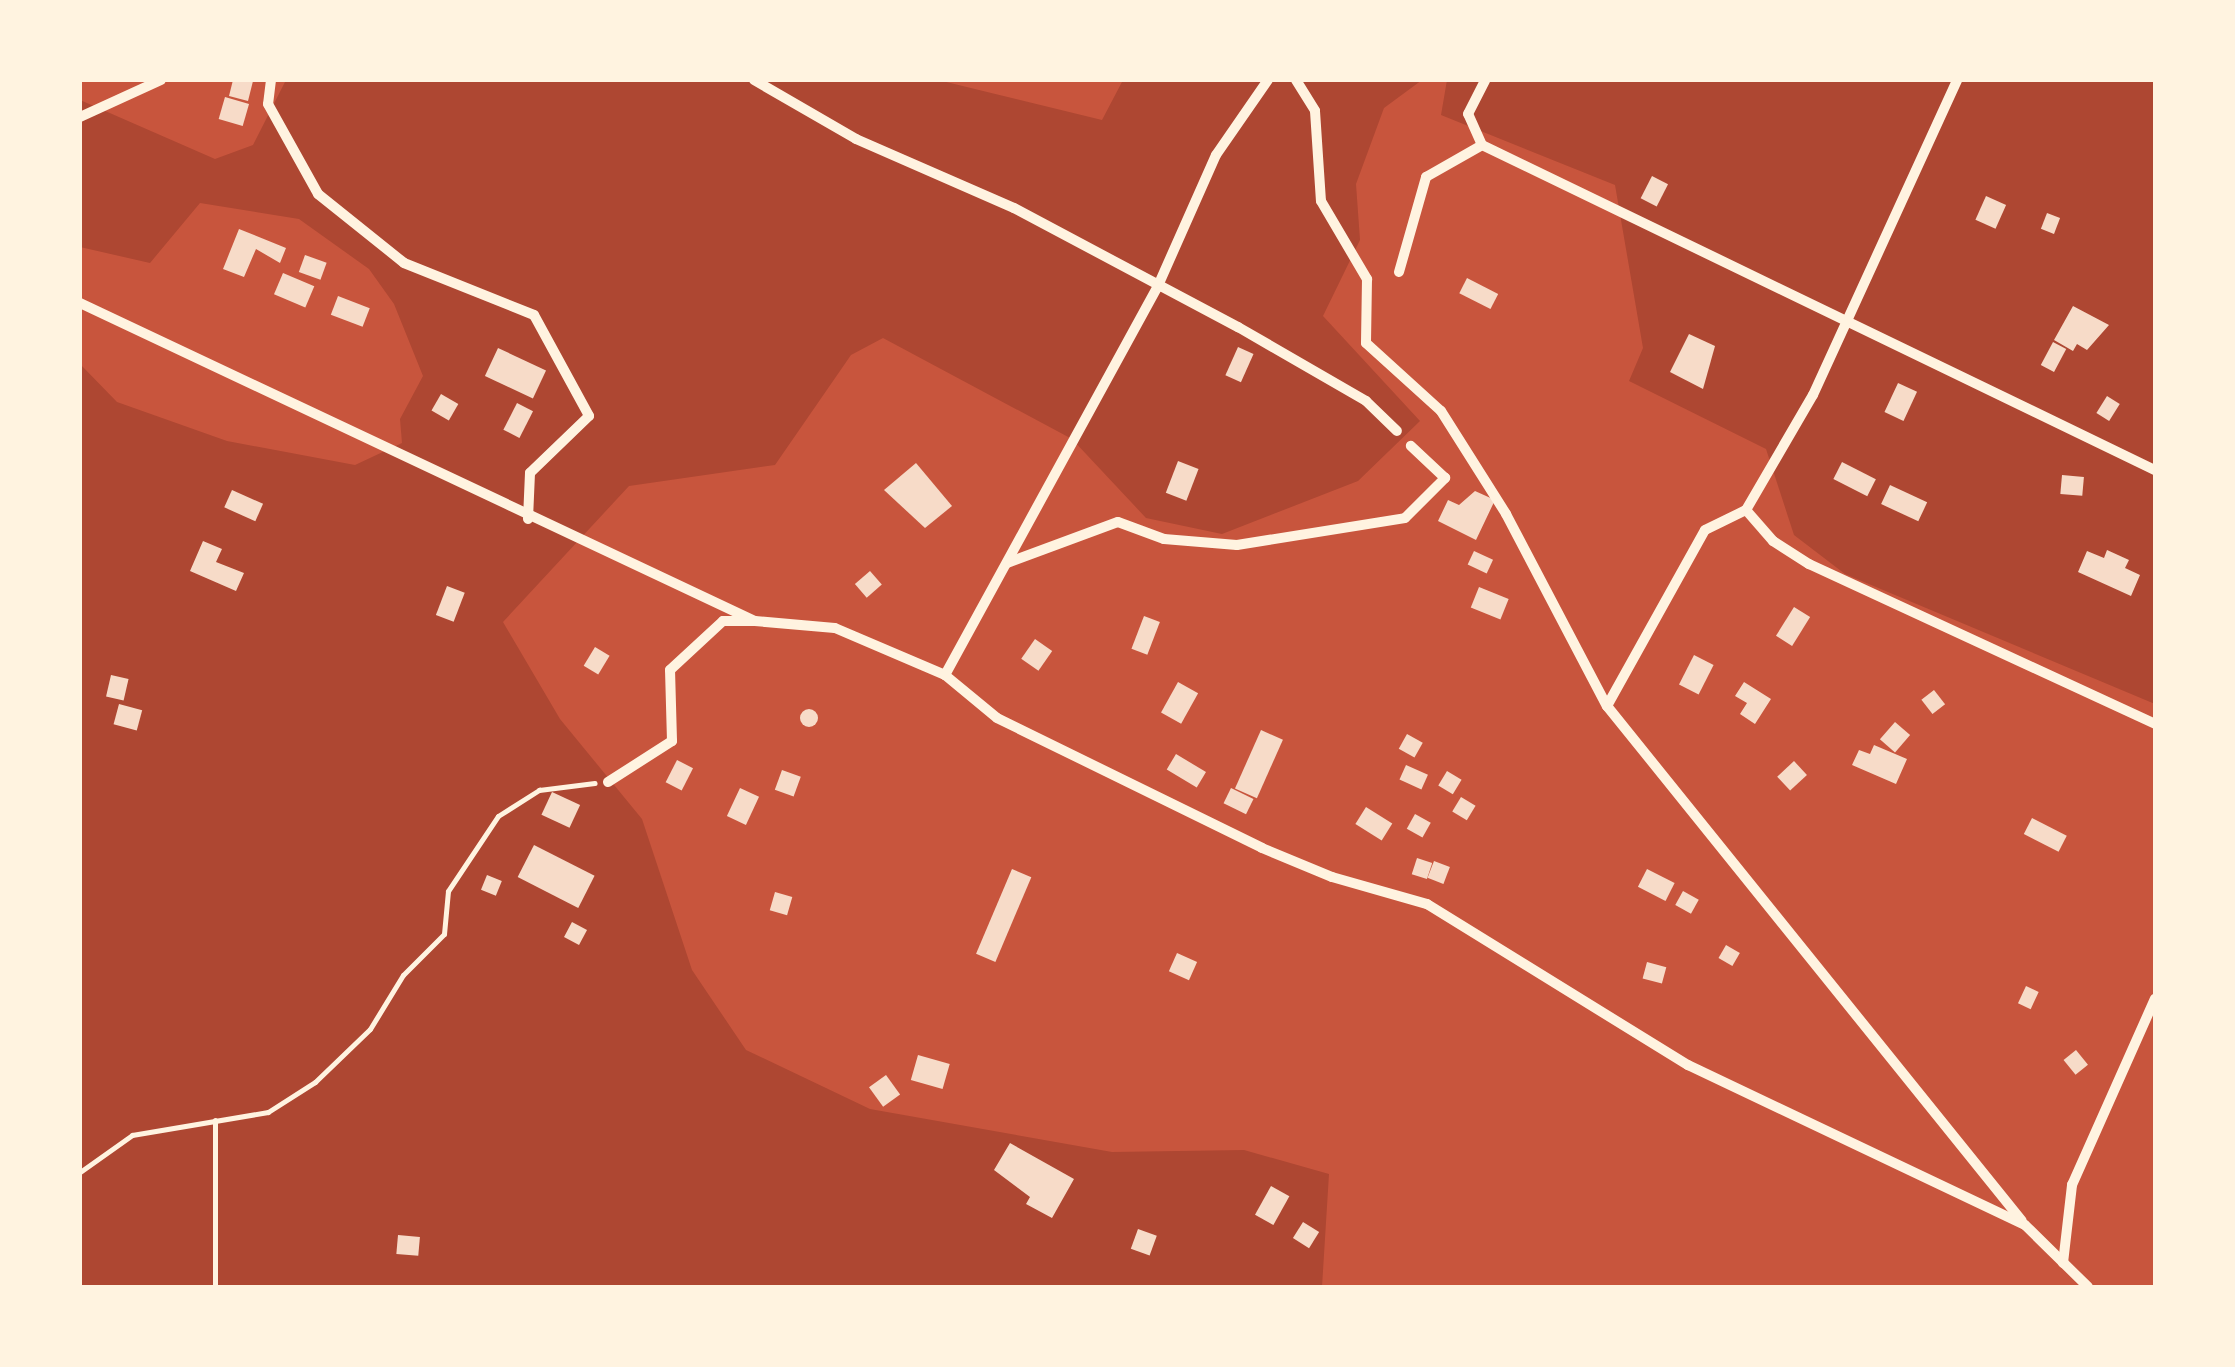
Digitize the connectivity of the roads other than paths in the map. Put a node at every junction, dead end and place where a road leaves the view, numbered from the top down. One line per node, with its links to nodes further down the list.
1 (161, 80): 8 (street)
2 (271, 80): 18 (street)
3 (754, 80): 11 (street)
4 (1268, 80): 11 (street)
5 (1296, 80): 22 (street)
6 (1485, 80): 9 (street)
7 (1957, 80): 13 (street)
8 (80, 116)
9 (1482, 145): 10 (street); 13 (street)
10 (1400, 272)
11 (1157, 288): 14 (street); 19 (street)
12 (80, 303): 18 (street)
13 (1846, 318): 16 (street); 17 (street)
14 (1397, 431)
15 (1411, 446): 19 (street)
16 (2155, 470)
17 (1746, 510): 22 (street); 23 (street)
18 (528, 518): 20 (street)
19 (1007, 563): 21 (street)
20 (754, 621): 21 (street); 24 (street)
21 (945, 675): 26 (street)
22 (1607, 706): 26 (street)
23 (2155, 724)
24 (608, 782)
25 (2155, 999): 27 (street)
26 (2026, 1225): 27 (street)
27 (2063, 1262): 28 (street)
28 (2088, 1287)

